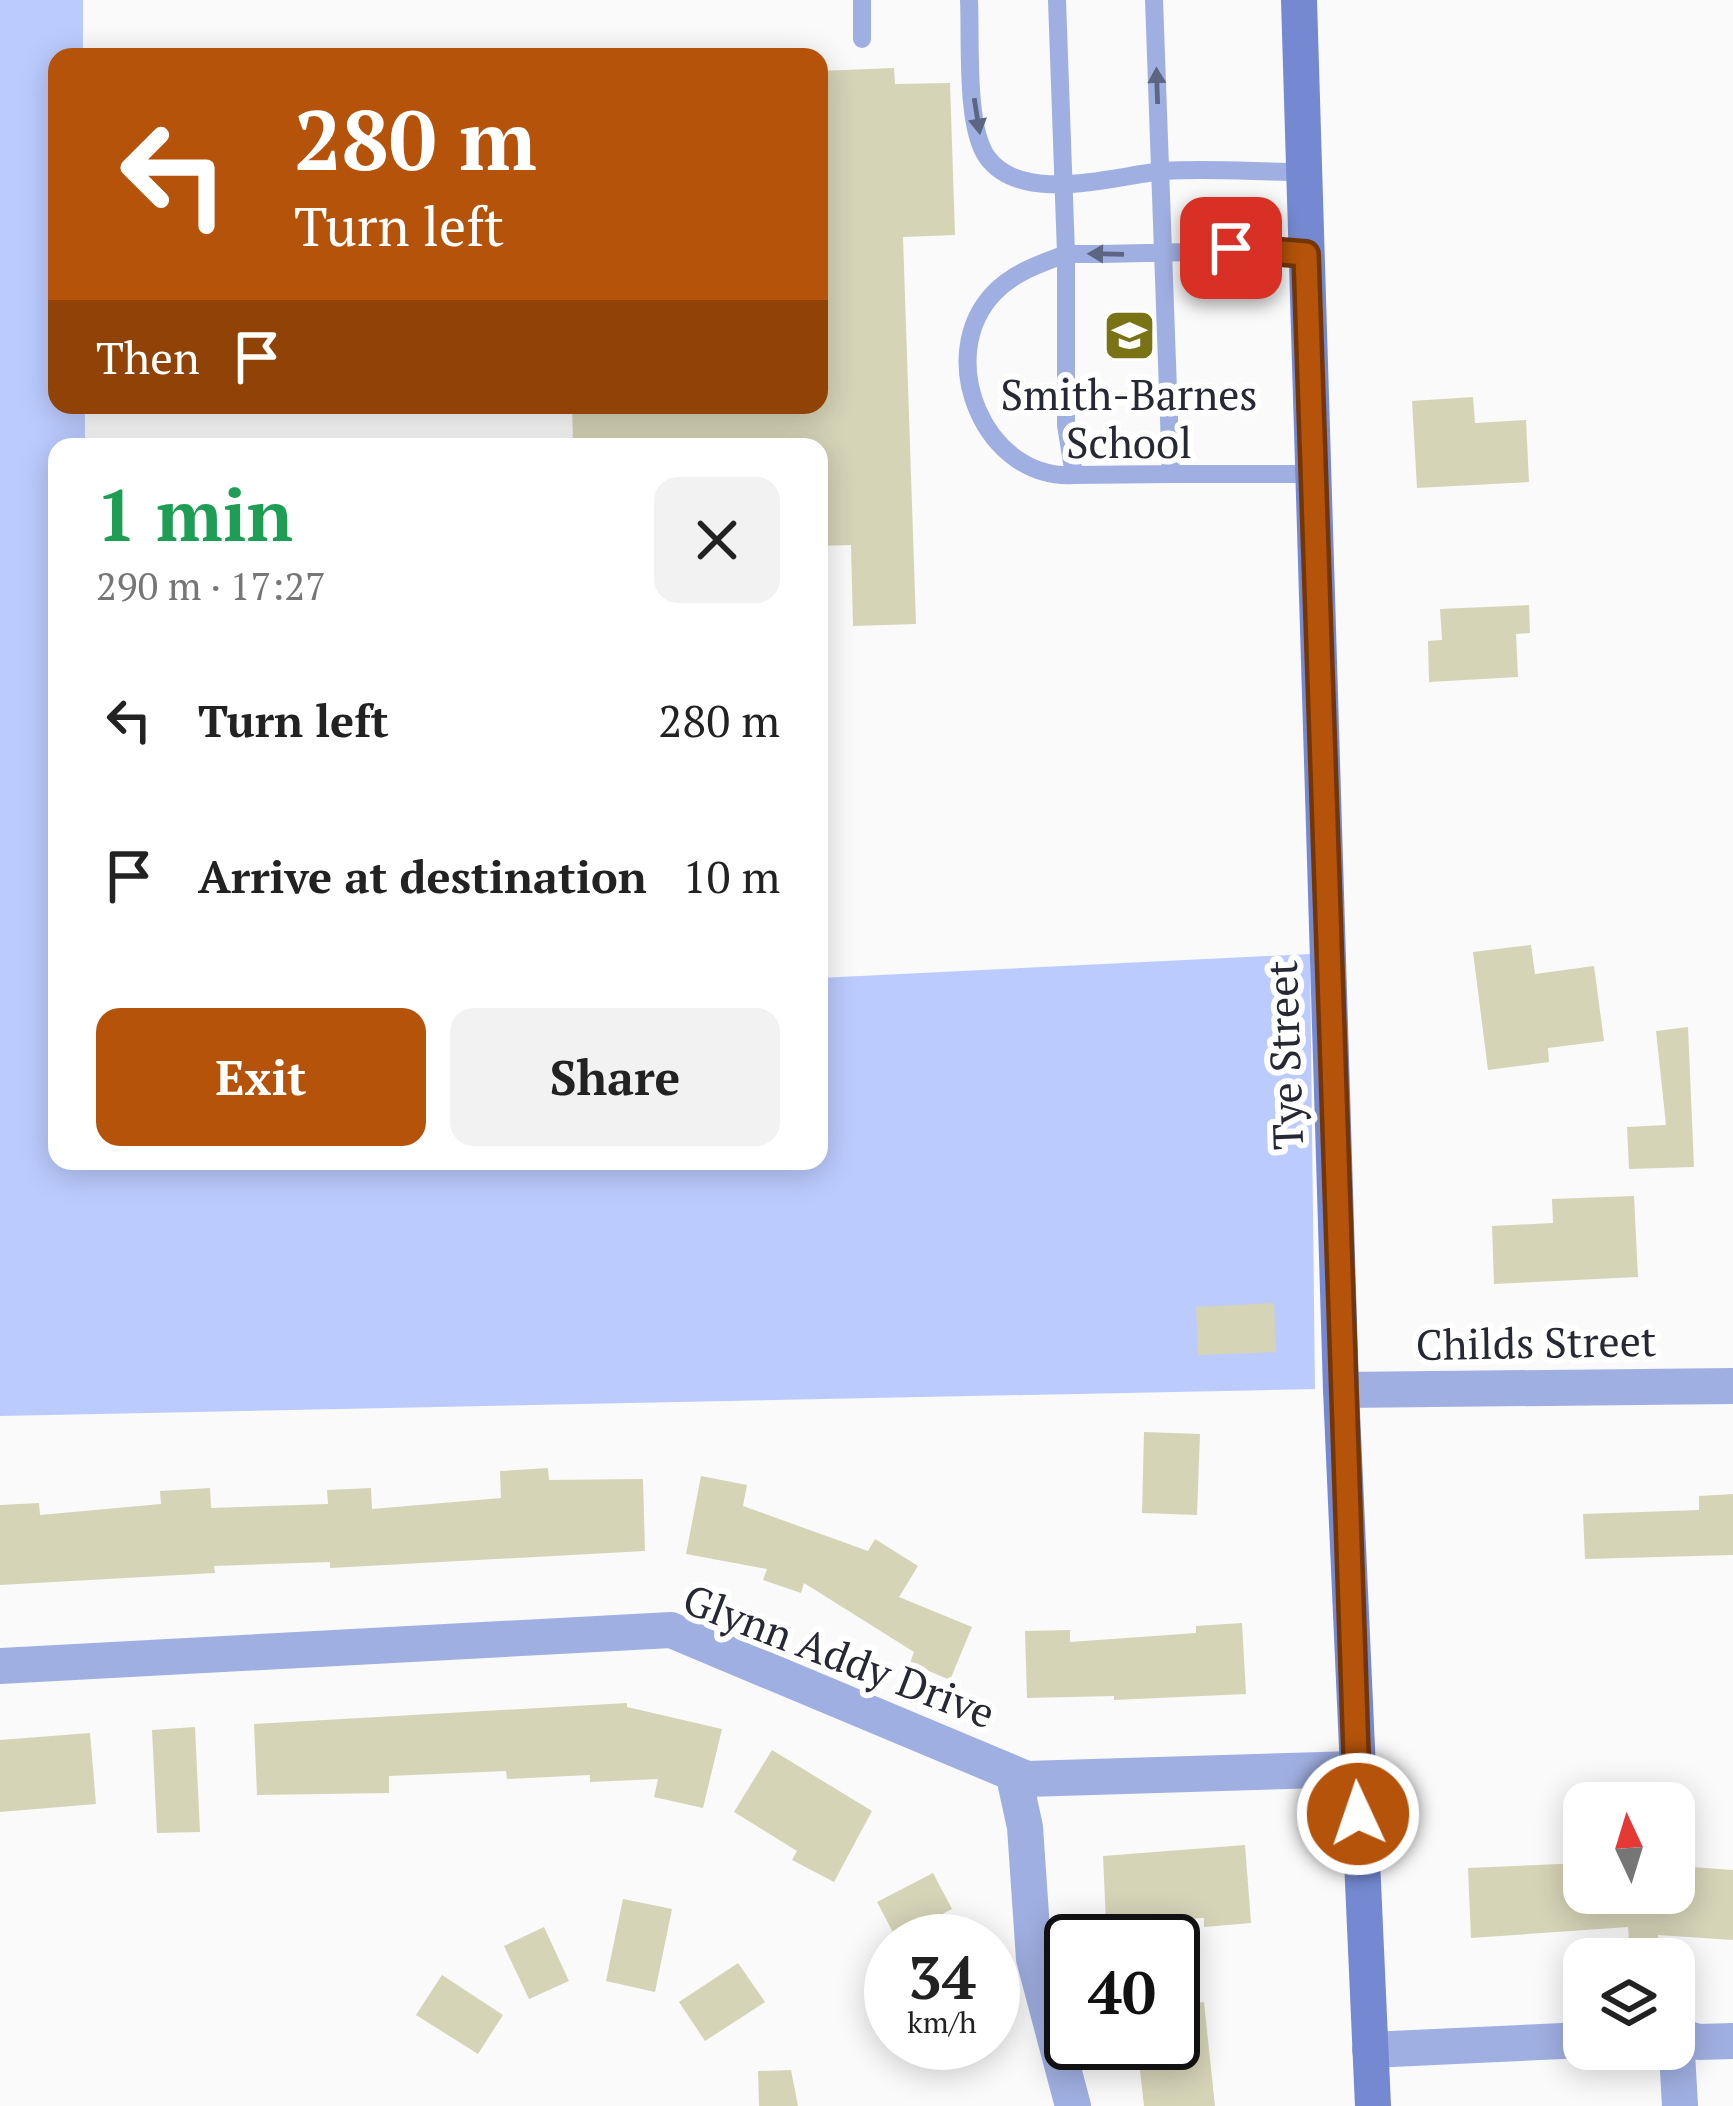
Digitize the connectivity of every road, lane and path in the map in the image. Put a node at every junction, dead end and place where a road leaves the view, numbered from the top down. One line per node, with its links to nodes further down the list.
1 (862, 0): 6 (lane)
2 (969, 0): 9 (lane, one-way to 9)
3 (1057, 0): 9 (lane)
4 (1154, 0): 7 (lane, one-way to 4)
5 (1299, 0): 8 (street, Tye Street)
6 (862, 39)
7 (1161, 171): 8 (lane); 9 (lane); 10 (lane)
8 (1304, 172): 12 (street, Tye Street)
9 (1064, 182): 11 (lane)
10 (1164, 252): 11 (lane, one-way to 11); 12 (lane); 13 (lane)
11 (1066, 254): 15 (lane); 15 (lane)
12 (1306, 254): 14 (street, Tye Street)
13 (1171, 474): 14 (lane); 15 (lane)
14 (1313, 474): 17 (street, Tye Street)
15 (1074, 475)
16 (1733, 1386): 17 (street, Childs Street)
17 (1340, 1390): 19 (street, Tye Street)
18 (0, 1666): 20 (street, Glynn Addy Drive)
19 (1355, 1769): 20 (street, Glynn Addy Drive); 24 (street, Tye Street)
20 (1027, 1779): 26 (street)
21 (1563, 2041): 24 (street)
22 (1695, 2041): 23 (street)
23 (1733, 2041)
24 (1370, 2050): 27 (street, Tye Street)
25 (1677, 2070): 28 (street)
26 (1073, 2106)
27 (1373, 2106)
28 (1680, 2106)

